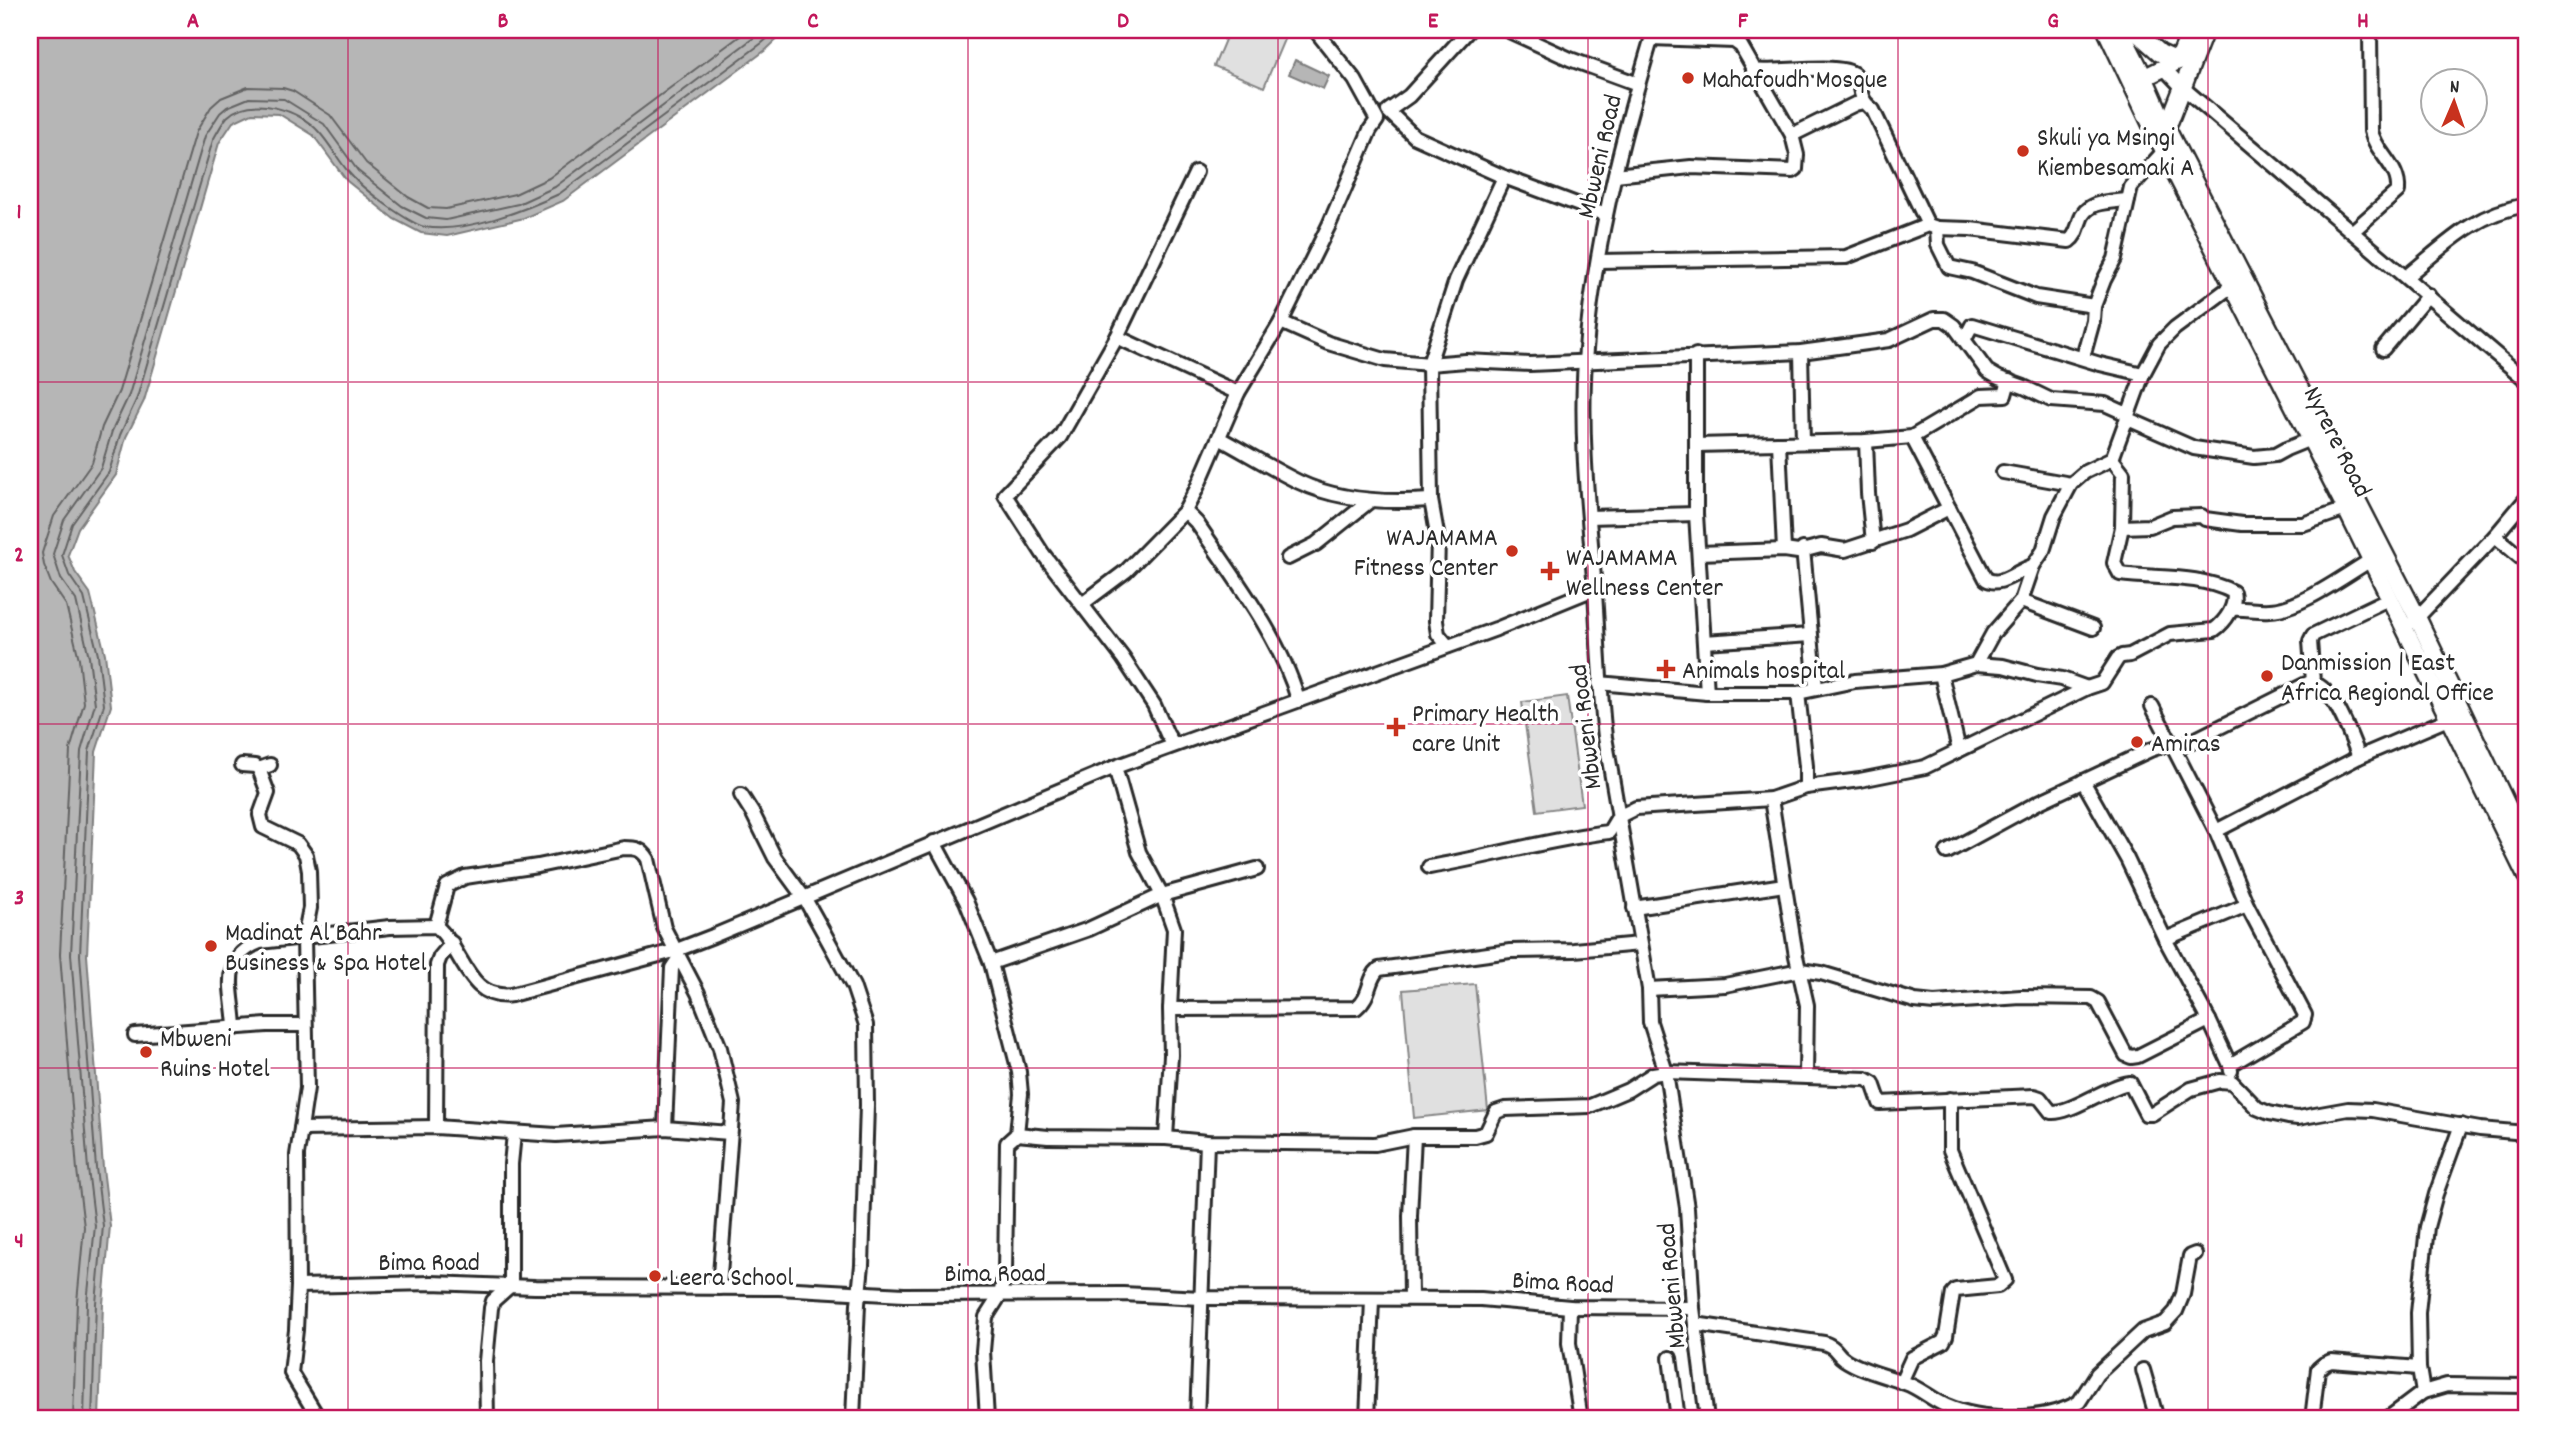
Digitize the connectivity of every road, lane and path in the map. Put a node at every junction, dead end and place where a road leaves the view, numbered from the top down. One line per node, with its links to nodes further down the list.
1 (1315, 30): 17 (street)
2 (1469, 30): 17 (street)
3 (1507, 30): 14 (street)
4 (2106, 30): 13 (main road, Nyrere Road)
5 (2120, 30): 13 (main road, Nyrere Road)
6 (2134, 30): 11 (main road)
7 (2190, 30): 11 (main road)
8 (2205, 30): 15 (main road)
9 (2370, 30): 28 (street)
10 (1653, 34): 12 (street); 14 (street, Mbweni Road)
11 (2171, 64): 13 (main road); 15 (street)
12 (1753, 70): 16 (street); 19 (street)
13 (2138, 81): 18 (main road, Nyrere Road)
14 (1638, 83): 22 (street, Mbweni Road)
15 (2182, 87): 18 (main road); 28 (street)
16 (1864, 102): 19 (street); 27 (street)
17 (1382, 116): 23 (street); 34 (street)
18 (2160, 130): 20 (main road, Nyrere Road); 49 (main road, Nyrere Road)
19 (1791, 135): 22 (street)
20 (2164, 151): 24 (street); 31 (main road, Nyrere Road)
21 (1196, 172): 35 (street)
22 (1615, 175): 26 (street, Mbweni Road)
23 (1504, 177): 26 (street); 42 (street)
24 (2128, 200): 27 (street); 33 (street)
25 (2526, 205): 30 (street)
26 (1606, 215): 29 (street, Mbweni Road)
27 (1933, 227): 29 (street); 33 (street)
28 (2353, 231): 30 (street)
29 (1598, 261): 41 (street, Mbweni Road)
30 (2407, 276): 32 (street)
31 (2233, 285): 43 (street); 49 (main road, Nyrere Road)
32 (2428, 295): 37 (street); 44 (street)
33 (2095, 306): 40 (street)
34 (1281, 322): 42 (street); 46 (street)
35 (1117, 337): 46 (street); 79 (street)
36 (1964, 340): 38 (street); 40 (street); 45 (street)
37 (2384, 348)
38 (1801, 352): 39 (street); 51 (street)
39 (1696, 355): 41 (street); 54 (street)
40 (2083, 357): 43 (street)
41 (1585, 362): 42 (street); 65 (street, Mbweni Road)
42 (1429, 364): 60 (street)
43 (2143, 374): 47 (street)
44 (2526, 380)
45 (2009, 381): 47 (street); 48 (street)
46 (1238, 393): 50 (street)
47 (2128, 419): 49 (street); 55 (street)
48 (1912, 437): 52 (street); 61 (street)
49 (2316, 437): 62 (main road, Nyrere Road); 81 (main road, Nyrere Road)
50 (1219, 438): 59 (street); 63 (street)
51 (1803, 442): 52 (street); 53 (street)
52 (1866, 442): 68 (street)
53 (1779, 443): 54 (street); 70 (street)
54 (1696, 445): 64 (street)
55 (2112, 459): 57 (street); 66 (street)
56 (2003, 472): 57 (street)
57 (2071, 484): 75 (street)
58 (2526, 499): 67 (street)
59 (1371, 500): 60 (street); 72 (street)
60 (1431, 500): 85 (street)
61 (1949, 508): 68 (street); 75 (street)
62 (2346, 509): 66 (street); 73 (main road, Nyrere Road)
63 (1185, 511): 79 (street); 94 (street)
64 (1696, 514): 65 (street); 71 (street)
65 (1589, 517): 76 (street, Mbweni Road)
66 (2122, 527): 80 (street)
67 (2495, 536): 74 (street); 81 (street)
68 (1873, 542): 69 (street)
69 (1803, 549): 70 (street); 83 (street)
70 (1784, 550): 71 (street)
71 (1699, 553): 84 (street)
72 (1288, 558)
73 (2371, 560): 77 (main road, Nyrere Road); 80 (street)
74 (2526, 562)
75 (2033, 566): 78 (street)
76 (1594, 589): 85 (street); 89 (street, Mbweni Road)
77 (2390, 598): 81 (main road, Nyrere Road); 88 (street)
78 (2021, 601): 82 (street); 86 (street)
79 (1082, 604): 97 (street)
80 (2232, 609): 91 (street)
81 (2410, 623): 96 (main road, Nyrere Road)
82 (2093, 628)
83 (1810, 635): 84 (street); 90 (street)
84 (1704, 642): 92 (street)
85 (1448, 646): 94 (street)
86 (1976, 664): 87 (street); 91 (street)
87 (1941, 674): 90 (street); 99 (street)
88 (2313, 682): 98 (street); 100 (street)
89 (1599, 683): 92 (street); 107 (street, Mbweni Road)
90 (1816, 688): 93 (street)
91 (2087, 688): 99 (street)
92 (1707, 693): 93 (street)
93 (1798, 693): 104 (street)
94 (1298, 699): 97 (street)
95 (2152, 706): 98 (street)
96 (2455, 716): 100 (street); 110 (main road, Nyrere Road); 114 (main road, Nyrere Road)
97 (1174, 746): 102 (street)
98 (2172, 746): 103 (street); 108 (street)
99 (1959, 750): 104 (street)
100 (2360, 757): 108 (street)
101 (242, 765): 121 (street)
102 (1115, 767): 109 (street); 116 (street)
103 (2083, 781): 111 (street); 122 (street)
104 (1806, 787): 106 (street)
105 (741, 795): 117 (street)
106 (1771, 799): 107 (street); 115 (street)
107 (1618, 817): 112 (street); 119 (street, Mbweni Road)
108 (2216, 831): 118 (street)
109 (934, 842): 117 (street); 126 (street)
110 (2526, 845)
111 (1947, 852)
112 (1429, 867)
113 (1257, 869): 116 (street)
114 (2526, 876)
115 (1784, 885): 119 (street); 127 (street)
116 (1162, 895): 126 (street); 129 (street)
117 (805, 899): 125 (street); 156 (street)
118 (2248, 905): 122 (street); 135 (street)
119 (1634, 908): 124 (street, Mbweni Road)
120 (436, 926): 121 (street); 123 (street); 125 (street)
121 (304, 938): 131 (street); 132 (street)
122 (2165, 939): 130 (street)
123 (452, 943): 125 (street); 142 (street)
124 (1640, 944): 128 (street, Mbweni Road); 129 (street)
125 (676, 955): 143 (street); 146 (street)
126 (991, 963): 148 (street)
127 (1800, 970): 128 (street); 134 (street); 137 (street)
128 (1648, 989): 136 (street, Mbweni Road)
129 (1170, 1009): 150 (street)
130 (2210, 1020): 134 (street); 135 (street)
131 (304, 1025): 132 (street); 144 (street)
132 (235, 1028): 133 (street)
133 (135, 1035)
134 (2131, 1057): 139 (street)
135 (2231, 1065): 138 (street)
136 (1666, 1072): 137 (street); 149 (street); 162 (street, Mbweni Road)
137 (1807, 1076): 140 (street)
138 (2232, 1082): 139 (street); 141 (street)
139 (2130, 1083): 140 (street)
140 (1950, 1100): 167 (street)
141 (2461, 1125): 147 (street); 165 (street)
142 (436, 1127): 144 (street); 145 (street)
143 (665, 1128): 145 (street); 146 (street)
144 (301, 1129): 154 (street)
145 (514, 1133): 153 (street)
146 (730, 1133): 155 (street)
147 (2526, 1133)
148 (1017, 1134): 150 (street); 157 (street)
149 (1414, 1136): 151 (street); 159 (street)
150 (1166, 1138): 151 (street)
151 (1207, 1142): 158 (street)
152 (2195, 1254): 171 (street)
153 (511, 1285): 154 (street, Bima Road); 155 (street, Bima Road); 173 (street)
154 (298, 1286): 172 (street)
155 (719, 1288): 156 (street, Bima Road)
156 (859, 1292): 157 (street, Bima Road); 174 (street)
157 (1000, 1296): 158 (street, Bima Road); 175 (street)
158 (1201, 1298): 160 (street, Bima Road); 176 (street)
159 (1411, 1298): 160 (street, Bima Road); 161 (street, Bima Road)
160 (1372, 1300): 177 (street)
161 (1570, 1307): 162 (street, Bima Road); 178 (street)
162 (1693, 1308): 163 (street, Mbweni Road)
163 (1695, 1324): 167 (street); 180 (street, Mbweni Road)
164 (1670, 1358): 179 (street)
165 (2419, 1368): 169 (street); 182 (street)
166 (2143, 1370): 181 (street)
167 (1901, 1382): 170 (street)
168 (2526, 1386): 169 (street)
169 (2423, 1392): 183 (street)
170 (1978, 1416): 171 (street)
171 (2041, 1417)
172 (319, 1419)
173 (487, 1419)
174 (853, 1419)
175 (986, 1419)
176 (1197, 1419)
177 (1367, 1419)
178 (1581, 1419)
179 (1678, 1419)
180 (1707, 1419)
181 (2157, 1419)
182 (2312, 1419)
183 (2387, 1419)

